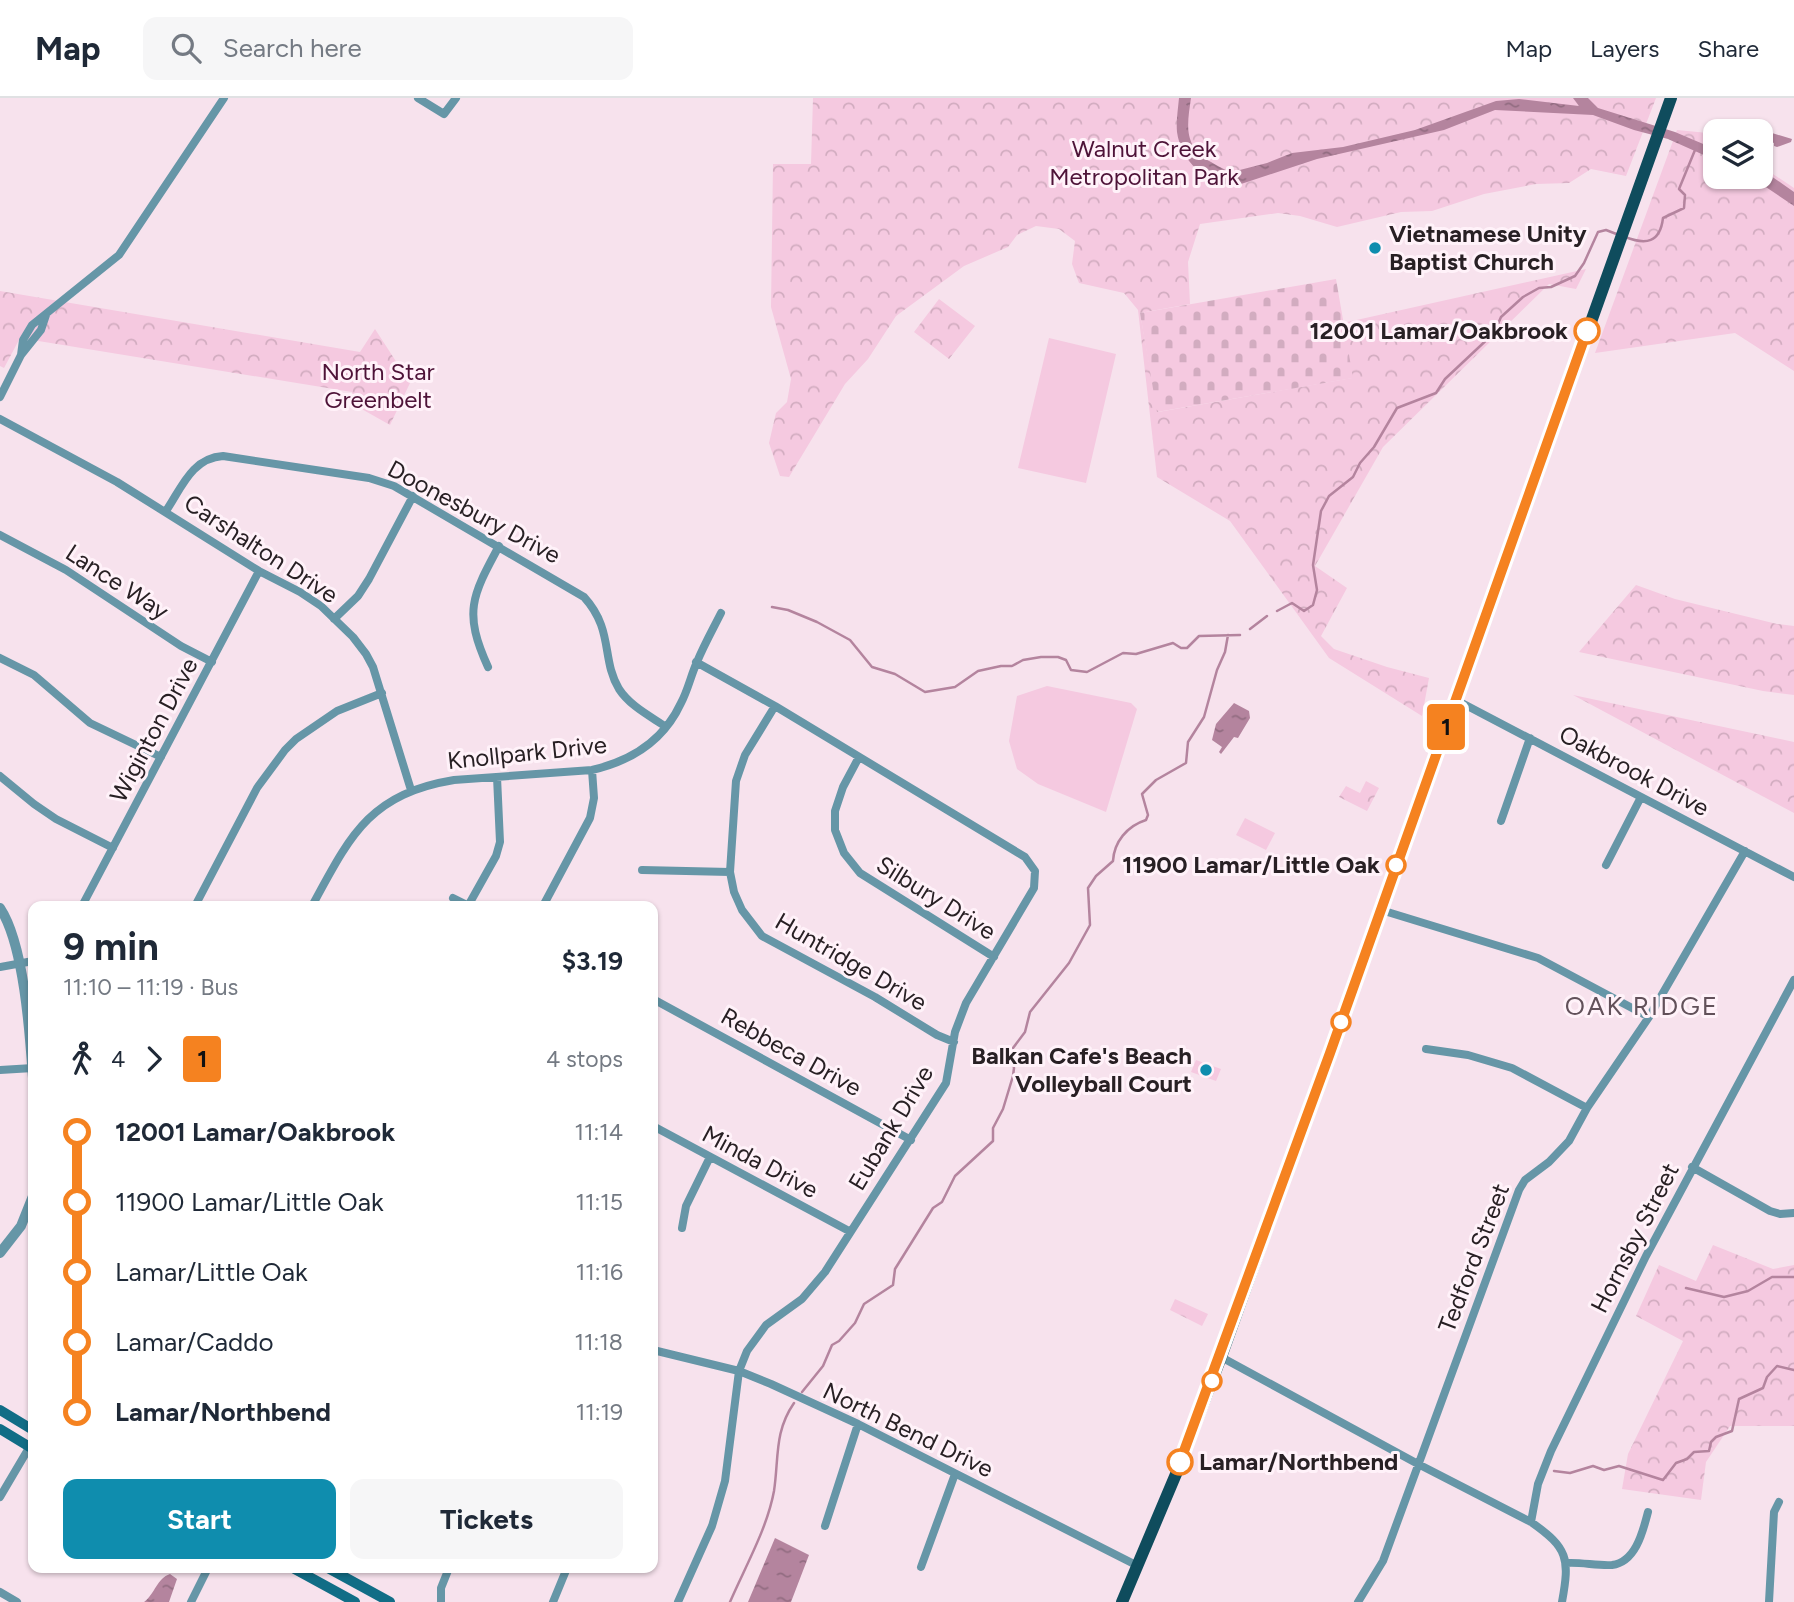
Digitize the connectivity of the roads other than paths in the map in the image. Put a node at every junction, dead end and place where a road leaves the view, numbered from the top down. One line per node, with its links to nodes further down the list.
1 (224, 98): 5 (street)
2 (418, 98): 3 (street)
3 (456, 98)
4 (1669, 103): 19 (main road)
5 (0, 397)
6 (0, 419): 8 (street, Carshalton Drive)
7 (413, 496): 8 (street, Doonesbury Drive); 10 (street, Doonesbury Drive); 13 (street)
8 (166, 511): 11 (street, Carshalton Drive)
9 (0, 535): 15 (street, Lance Way)
10 (499, 546): 17 (street); 21 (street, Doonesbury Drive)
11 (259, 571): 13 (street, Carshalton Drive); 15 (street, Wiginton Drive)
12 (721, 613): 16 (street, Knollpark Drive)
13 (334, 619): 18 (street, Carshalton Drive)
14 (0, 657): 23 (street)
15 (212, 662): 23 (street, Wiginton Drive)
16 (696, 662): 20 (street, Eubank Drive); 21 (street, Knollpark Drive)
17 (488, 667)
18 (382, 694): 28 (street, Carshalton Drive); 39 (street)
19 (1456, 700): 22 (street, Oakbrook Drive); 45 (main road)
20 (775, 706): 24 (street, Eubank Drive); 35 (street, Huntridge Drive)
21 (666, 727): 25 (street, Knollpark Drive)
22 (1530, 738): 29 (street, Oakbrook Drive); 30 (street)
23 (161, 757): 31 (street, Wiginton Drive)
24 (859, 757): 46 (street, Silbury Drive); 46 (street, Eubank Drive)
25 (592, 770): 27 (street, Knollpark Drive); 43 (street)
26 (0, 776): 31 (street)
27 (497, 776): 28 (street, Knollpark Drive); 42 (street)
28 (411, 790): 40 (street, Knollpark Drive)
29 (1641, 797): 32 (street, Oakbrook Drive); 33 (street)
30 (1501, 821)
31 (113, 848): 38 (street, Wiginton Drive)
32 (1745, 851): 36 (street, Oakbrook Drive); 53 (street, Tedford Street)
33 (1606, 865)
34 (642, 870): 35 (street)
35 (730, 872): 55 (street, Huntridge Drive)
36 (1794, 877)
37 (453, 898): 41 (street)
38 (85, 901)
39 (198, 901)
40 (315, 901)
41 (459, 901)
42 (472, 901)
43 (546, 901)
44 (0, 908): 48 (street)
45 (1381, 910): 53 (street); 70 (main road)
46 (994, 957): 55 (street, Eubank Drive)
47 (28, 962): 48 (street)
48 (19, 964): 49 (street); 54 (street)
49 (0, 967)
50 (1794, 979): 51 (street, Hornsby Street)
51 (1790, 994): 63 (street, Hornsby Street)
52 (658, 1002): 61 (street, Rebbeca Drive)
53 (1649, 1017): 59 (street, Tedford Street)
54 (28, 1031)
55 (954, 1042): 61 (street, Eubank Drive)
56 (1426, 1049): 59 (street)
57 (28, 1068): 58 (street)
58 (0, 1070)
59 (1587, 1108): 78 (street, Tedford Street)
60 (658, 1129): 62 (street, Minda Drive)
61 (911, 1140): 67 (street, Eubank Drive)
62 (710, 1157): 66 (street); 67 (street, Minda Drive)
63 (1692, 1167): 65 (street); 83 (street, Hornsby Street)
64 (28, 1208): 68 (street)
65 (1794, 1213)
66 (682, 1228)
67 (849, 1231): 71 (street, Eubank Drive)
68 (0, 1253)
69 (658, 1351): 71 (street, North Bend Drive)
70 (1221, 1357): 78 (street); 86 (main road)
71 (739, 1371): 73 (street, North Bend Drive); 102 (street, Eubank Drive)
72 (0, 1410): 74 (main road)
73 (858, 1424): 79 (street, North Bend Drive); 84 (street)
74 (28, 1427)
75 (0, 1429): 76 (main road)
76 (28, 1444)
77 (28, 1452): 80 (street)
78 (1418, 1464): 83 (street); 104 (street, Tedford Street)
79 (955, 1474): 86 (street, North Bend Drive); 87 (street)
80 (0, 1497)
81 (1779, 1502): 106 (street)
82 (1648, 1512): 85 (street)
83 (1531, 1522): 85 (street)
84 (825, 1526)
85 (1567, 1563): 105 (street)
86 (1138, 1566): 103 (main road)
87 (921, 1567)
88 (206, 1573): 97 (street)
89 (302, 1573): 94 (main road)
90 (331, 1573): 94 (main road)
91 (337, 1573): 99 (main road)
92 (447, 1573): 100 (street)
93 (565, 1573): 101 (street)
94 (328, 1587): 98 (main road)
95 (0, 1592): 96 (street)
96 (17, 1602)
97 (191, 1602)
98 (355, 1602)
99 (390, 1602)
100 (441, 1602)
101 (553, 1602)
102 (678, 1602)
103 (1122, 1602)
104 (1358, 1602)
105 (1562, 1602)
106 (1769, 1602)

